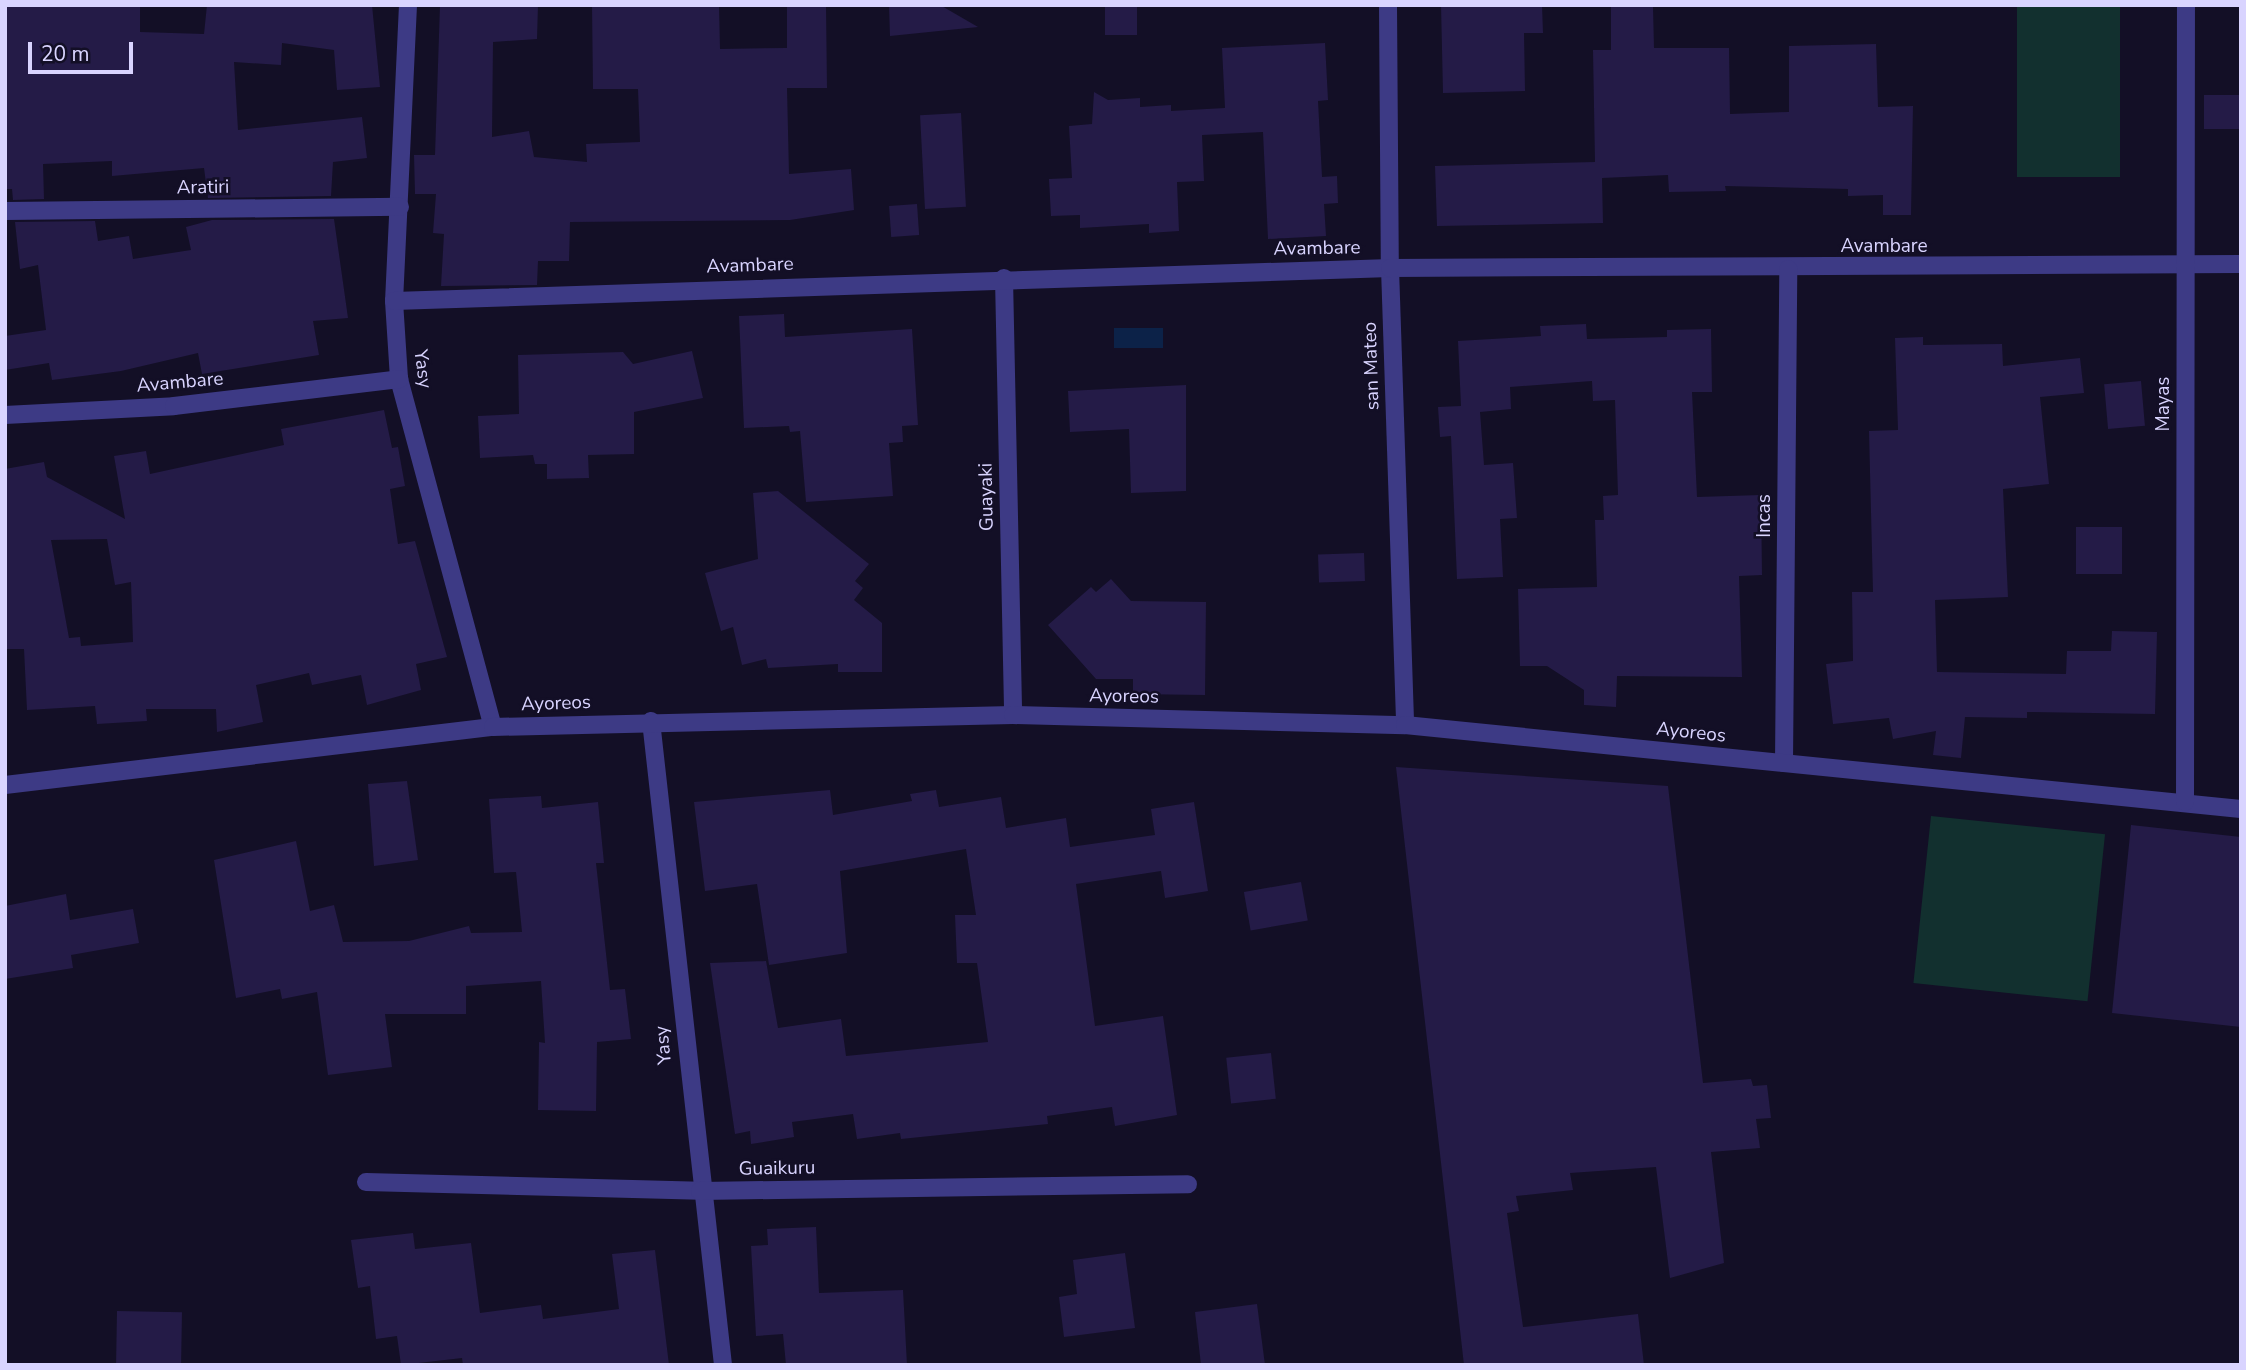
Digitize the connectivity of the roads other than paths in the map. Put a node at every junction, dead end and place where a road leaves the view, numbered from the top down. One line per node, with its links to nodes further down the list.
1 (408, 5): 4 (street, Yasy)
2 (1388, 5): 8 (street, san Mateo)
3 (2186, 5): 7 (street, Mayas)
4 (400, 207): 5 (street, Aratiri); 11 (street, Yasy)
5 (5, 211)
6 (2241, 264): 7 (street, Avambare)
7 (2185, 266): 9 (street, Avambare); 20 (street, Mayas)
8 (1390, 268): 9 (street, Avambare); 10 (street, Avambare); 16 (street, san Mateo)
9 (1788, 268): 18 (street, Incas)
10 (1004, 278): 11 (street, Avambare); 14 (street, Guayaki)
11 (394, 301): 12 (street, Yasy)
12 (399, 379): 13 (street, Avambare); 17 (street, Yasy)
13 (5, 415)
14 (1013, 715): 15 (street, Ayoreos); 16 (street, Ayoreos)
15 (651, 721): 17 (street, Ayoreos); 24 (street, Yasy)
16 (1405, 725): 18 (street, Ayoreos)
17 (493, 727): 19 (street, Ayoreos)
18 (1784, 763): 20 (street, Ayoreos)
19 (5, 785)
20 (2185, 802): 21 (street, Ayoreos)
21 (2241, 809)
22 (366, 1182): 24 (street, Guaikuru)
23 (1188, 1184): 24 (street, Guaikuru)
24 (700, 1191): 25 (street, Yasy)
25 (723, 1365)

